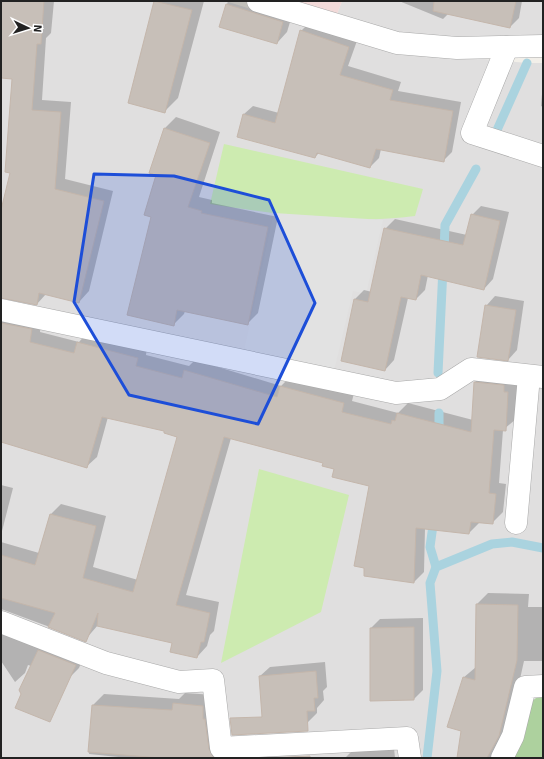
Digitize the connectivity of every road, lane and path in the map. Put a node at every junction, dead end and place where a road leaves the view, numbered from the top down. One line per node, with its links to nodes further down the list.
1 (258, 1): 3 (street)
2 (543, 46): 3 (street)
3 (507, 47): 4 (street)
4 (543, 156)
5 (1, 310): 6 (street)
6 (536, 376): 7 (street)
7 (516, 523)
8 (1, 622): 10 (street)
9 (543, 686): 11 (street)
10 (410, 758)
11 (502, 758)

